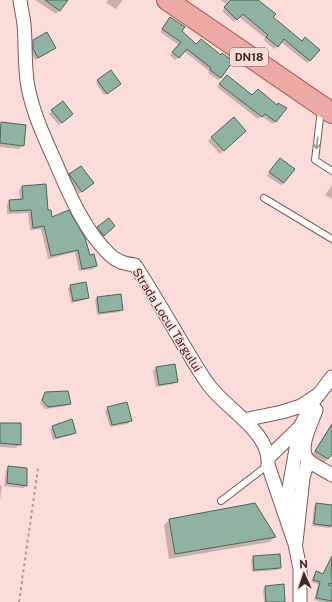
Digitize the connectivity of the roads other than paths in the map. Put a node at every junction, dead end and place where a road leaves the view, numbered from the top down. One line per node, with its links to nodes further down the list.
1 (20, 0): 9 (street, Strada Locul Târgului)
2 (167, 0): 3 (main road, DN18)
3 (327, 110): 4 (lane, one-way to 4)
4 (332, 171)
5 (264, 198): 6 (lane)
6 (332, 239)
7 (332, 377): 8 (street, Strada Locul Târgului)
8 (321, 393): 9 (street, Strada Locul Târgului); 10 (street, Strada Locul Târgului); 12 (street, Strada Locul Târgului)
9 (244, 420): 13 (street, Strada Locul Târgului)
10 (300, 427): 11 (street, Strada Locul Târgului); 13 (street, Strada Locul Târgului)
11 (295, 455): 15 (street, Strada Locul Târgului); 17 (street, Strada Locul Târgului)
12 (308, 460): 14 (street); 15 (street, Strada Locul Târgului)
13 (269, 461): 16 (lane); 17 (street, Strada Locul Târgului)
14 (332, 474)
15 (303, 478): 17 (street, Strada Locul Târgului)
16 (221, 501)
17 (295, 544): 18 (street, Strada Locul Târgului)
18 (300, 602)

